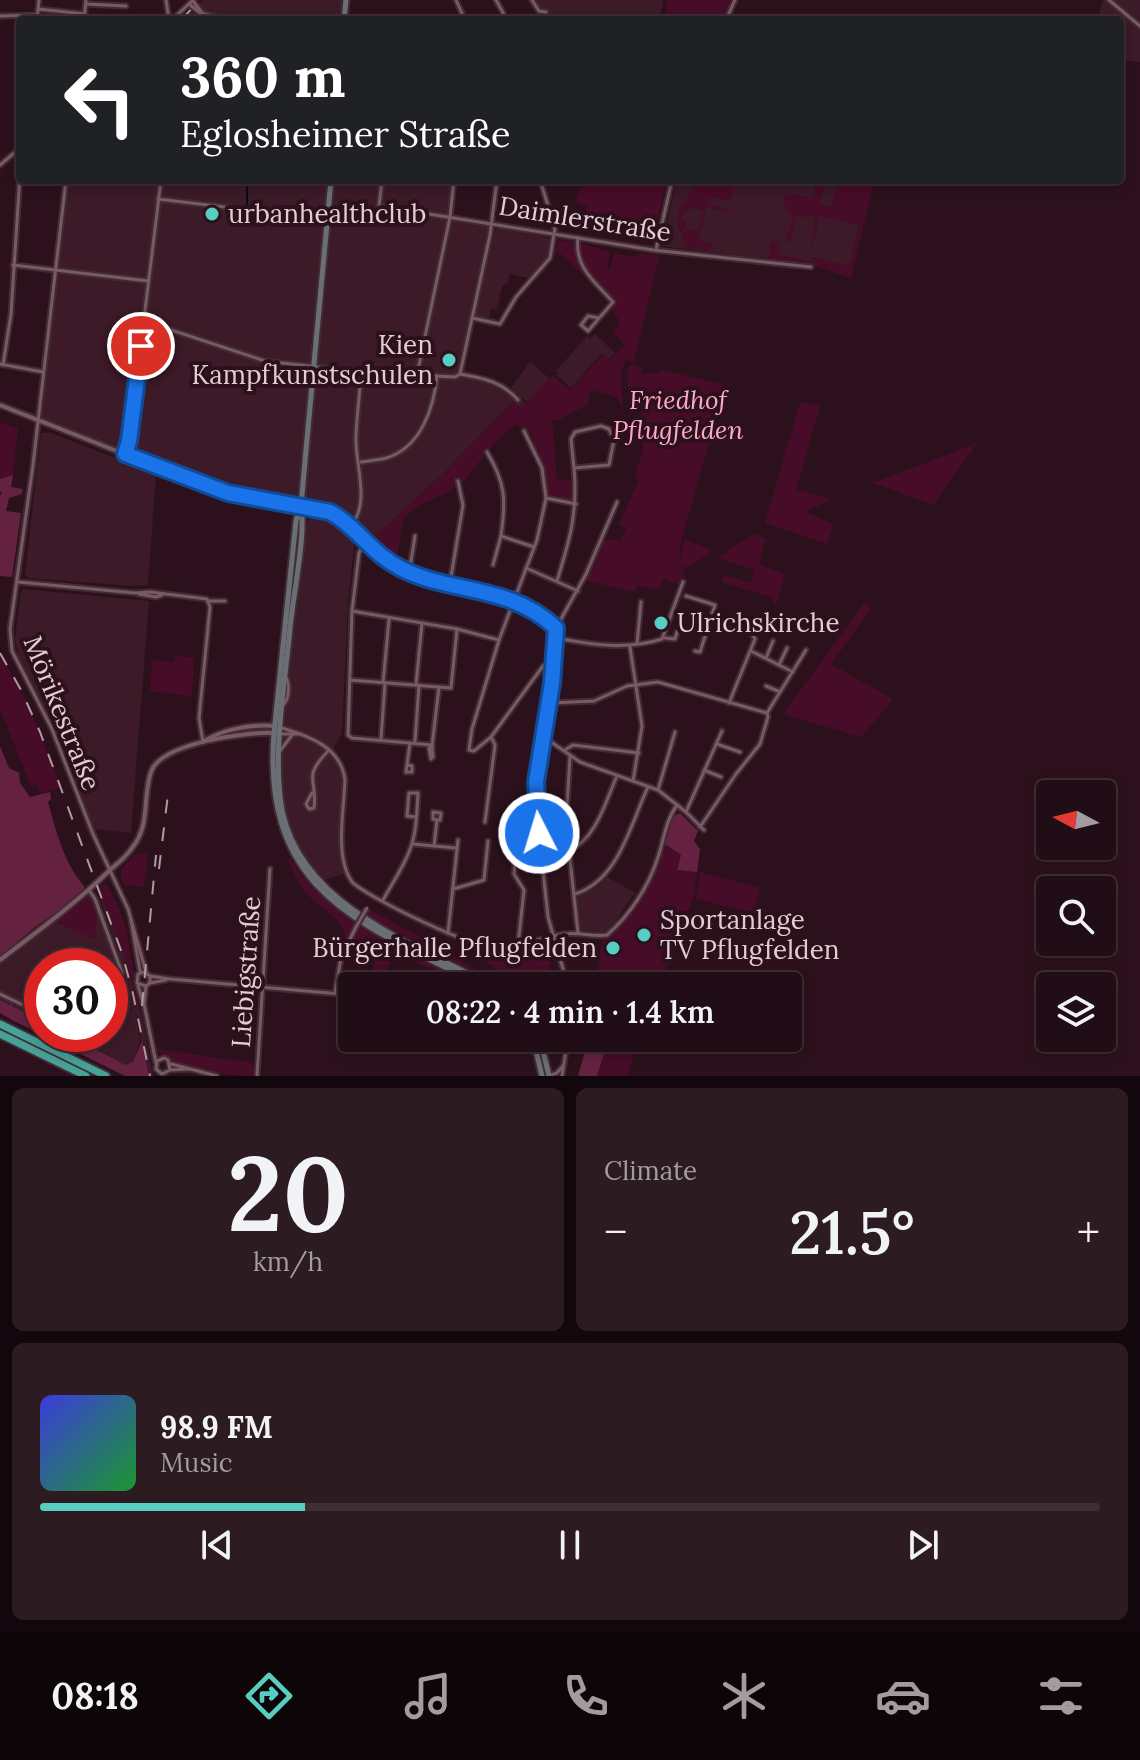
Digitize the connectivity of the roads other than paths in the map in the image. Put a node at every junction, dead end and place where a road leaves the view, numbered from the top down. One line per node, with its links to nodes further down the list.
1 (39, 0): 7 (street)
2 (532, 0): 8 (street)
3 (1109, 0): 13 (street)
4 (191, 1): 11 (street); 12 (street)
5 (86, 2): 6 (street); 9 (street)
6 (126, 6)
7 (38, 9): 9 (street); 10 (street)
8 (546, 12)
9 (85, 14)
10 (37, 16)
11 (174, 16)
12 (212, 16)
13 (1140, 26)
14 (16, 151): 15 (street)
15 (0, 165)
16 (19, 184): 32 (street)
17 (66, 184): 34 (street, Mörikestraße)
18 (160, 184): 25 (street)
19 (331, 184): 27 (main road)
20 (382, 184): 26 (street, Daimlerstraße)
21 (454, 184): 26 (street)
22 (496, 184): 28 (street)
23 (541, 184): 29 (street)
24 (671, 184): 31 (street)
25 (158, 199): 27 (street); 35 (street)
26 (450, 217): 28 (street, Daimlerstraße); 44 (street)
27 (327, 219): 40 (main road)
28 (491, 223): 29 (street, Daimlerstraße); 36 (street)
29 (554, 234): 30 (street, Daimlerstraße); 36 (street)
30 (578, 238): 31 (street, Daimlerstraße); 37 (street)
31 (656, 250): 33 (street, Daimlerstraße)
32 (13, 265): 34 (street); 39 (street)
33 (811, 267)
34 (55, 269): 35 (street); 41 (street, Mörikestraße)
35 (148, 281): 38 (street)
36 (472, 318): 43 (street)
37 (599, 318)
38 (144, 321): 40 (street); 51 (street)
39 (1, 364): 41 (street)
40 (314, 367): 42 (street); 58 (main road)
41 (43, 372): 48 (street, Mörikestraße)
42 (361, 372): 44 (street); 52 (street)
43 (460, 374): 45 (street); 46 (street)
44 (417, 375): 45 (street)
45 (437, 376): 52 (street)
46 (518, 400)
47 (0, 405): 48 (street)
48 (37, 421): 51 (street); 69 (street, Mörikestraße)
49 (524, 431): 55 (street)
50 (487, 452): 61 (street)
51 (125, 454): 58 (street)
52 (359, 462): 59 (street)
53 (574, 468): 53 (street); 57 (street)
54 (458, 481): 71 (street)
55 (546, 498): 57 (street); 63 (street)
56 (617, 502): 72 (street)
57 (576, 504): 68 (street)
58 (301, 506): 59 (street); 64 (main road)
59 (350, 526): 62 (street)
60 (415, 536): 67 (street)
61 (501, 536): 63 (street); 65 (street)
62 (364, 543): 67 (street); 78 (street)
63 (534, 547): 66 (street)
64 (295, 554): 99 (main road); 106 (main road)
65 (493, 565)
66 (526, 568): 68 (street); 76 (street)
67 (409, 573): 71 (street)
68 (557, 581): 72 (street)
69 (18, 582): 74 (street); 150 (street, Mörikestraße)
70 (683, 582): 86 (street)
71 (450, 583): 76 (street)
72 (578, 591): 82 (street)
73 (686, 596): 80 (street)
74 (208, 601): 75 (street); 120 (street)
75 (225, 601)
76 (514, 602): 82 (street); 87 (street)
77 (641, 602): 89 (street)
78 (352, 611): 79 (street); 100 (street)
79 (389, 617): 81 (street); 101 (street)
80 (711, 620): 93 (street); 94 (street)
81 (422, 623): 83 (street); 103 (street)
82 (556, 628): 85 (street)
83 (457, 629): 87 (street); 105 (street)
84 (677, 632): 86 (street)
85 (557, 638): 90 (street); 96 (street)
86 (665, 638): 89 (street)
87 (499, 640): 117 (street)
88 (773, 641): 95 (street)
89 (637, 644): 90 (street)
90 (630, 646): 102 (street)
91 (787, 648): 97 (street)
92 (806, 650): 98 (street)
93 (695, 651)
94 (751, 651): 95 (street); 109 (street)
95 (766, 658): 97 (street)
96 (555, 662): 108 (street); 117 (street)
97 (779, 665): 98 (street)
98 (793, 672): 107 (street)
99 (286, 677): 106 (main road); 110 (street)
100 (350, 680): 101 (street); 119 (street)
101 (384, 683): 103 (street); 119 (street)
102 (638, 683): 108 (street); 109 (street); 127 (street)
103 (418, 685): 105 (street); 121 (street)
104 (766, 686): 107 (street)
105 (439, 687): 121 (street)
106 (281, 690): 110 (main road); 112 (main road)
107 (778, 691): 111 (street)
108 (549, 703): 118 (street)
109 (729, 703): 111 (street)
110 (284, 704): 112 (main road)
111 (767, 713): 138 (street)
112 (278, 730): 115 (street); 116 (street); 120 (street); 124 (main road); 164 (main road)
113 (722, 731): 122 (street)
114 (675, 732): 135 (street)
115 (305, 734): 116 (street); 123 (street)
116 (292, 735): 124 (street)
117 (491, 737): 141 (street)
118 (542, 737): 125 (street); 159 (street)
119 (381, 741): 121 (street)
120 (203, 742): 150 (street)
121 (413, 743): 129 (street)
122 (717, 744): 126 (street); 130 (street)
123 (329, 750): 136 (street); 154 (street)
124 (280, 751): 165 (main road)
125 (564, 751): 127 (street); 128 (street)
126 (740, 752)
127 (639, 753): 133 (street)
128 (570, 757): 131 (street); 148 (street)
129 (408, 765)
130 (704, 770): 132 (street); 138 (street)
131 (616, 776): 133 (street); 148 (street)
132 (721, 777)
133 (633, 781): 134 (street)
134 (648, 787): 135 (street); 153 (street)
135 (658, 790): 137 (street)
136 (312, 793)
137 (677, 805): 138 (street); 158 (street)
138 (686, 812)
139 (416, 817): 139 (street); 145 (street)
140 (437, 820): 146 (street)
141 (485, 822)
142 (458, 840): 147 (street)
143 (488, 841): 152 (street)
144 (517, 841): 160 (street)
145 (413, 844): 146 (street); 154 (street)
146 (434, 846): 147 (street)
147 (456, 848): 152 (street)
148 (569, 850): 153 (street)
149 (270, 869): 172 (street, Liebigstraße)
150 (110, 870): 151 (street); 156 (street, Mörikestraße)
151 (91, 888): 161 (street); 162 (street)
152 (453, 889): 157 (street)
153 (575, 894): 158 (street)
154 (383, 900): 157 (street)
155 (368, 908): 173 (street, bridge)
156 (130, 916): 163 (street, Mörikestraße); 167 (street, Mörikestraße)
157 (448, 933): 160 (street)
158 (578, 933): 159 (street)
159 (552, 936): 160 (street); 166 (street)
160 (518, 945)
161 (114, 948)
162 (0, 960)
163 (146, 972): 167 (street); 168 (street, Mörikestraße)
164 (456, 972)
165 (466, 972)
166 (564, 972)
167 (140, 973): 170 (street, Mörikestraße)
168 (150, 976): 169 (street); 171 (street)
169 (170, 979): 171 (street); 172 (street)
170 (137, 983): 171 (street); 176 (street)
171 (148, 984): 176 (street)
172 (263, 988): 173 (street); 194 (street, Liebigstraße)
173 (335, 993): 174 (street)
174 (338, 993)
175 (0, 994): 177 (street)
176 (144, 1004): 180 (street)
177 (24, 1005)
178 (0, 1024): 192 (highway)
179 (0, 1034): 191 (highway)
180 (152, 1049): 184 (street); 185 (street)
181 (538, 1052): 195 (main road)
182 (543, 1052): 195 (main road)
183 (566, 1052): 187 (street)
184 (161, 1058): 185 (street); 186 (street)
185 (156, 1063): 190 (street)
186 (171, 1064): 188 (street); 189 (street)
187 (564, 1064): 195 (street); 196 (street)
188 (189, 1069): 189 (street); 193 (street)
189 (170, 1070): 190 (street)
190 (161, 1074)
191 (86, 1076)
192 (106, 1076)
193 (217, 1076)
194 (257, 1076)
195 (547, 1076)
196 (562, 1076)

